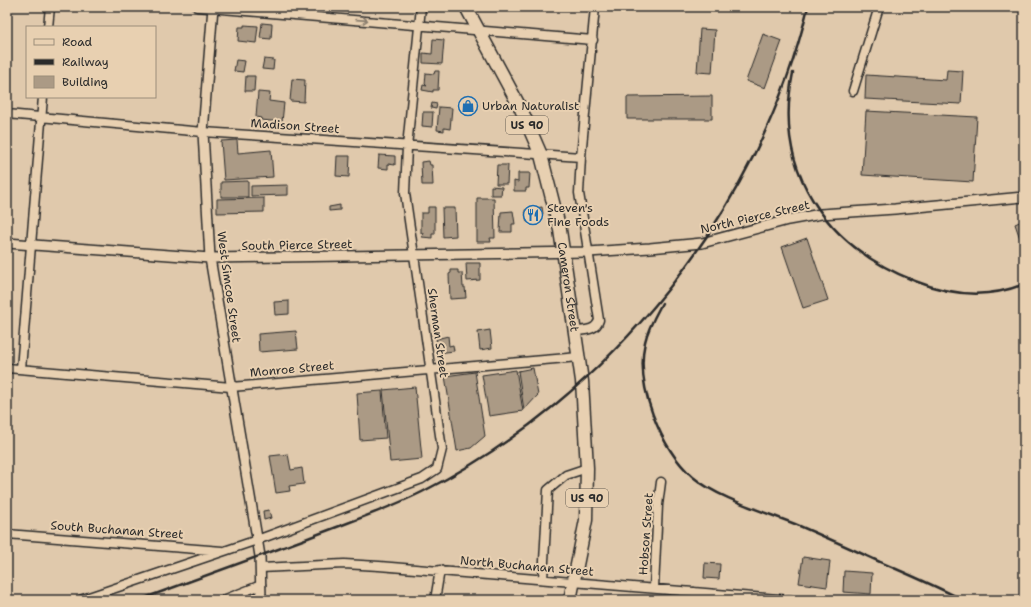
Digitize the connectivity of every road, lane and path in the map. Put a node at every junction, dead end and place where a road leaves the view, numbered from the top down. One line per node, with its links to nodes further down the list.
1 (50, 7): 9 (street)
2 (197, 7): 7 (street)
3 (421, 7): 8 (street, Sherman Street)
4 (466, 7): 10 (main road, Cameron Street / US 90)
5 (595, 7): 11 (street)
6 (879, 7): 12 (street)
7 (213, 8): 8 (street, one-way to 8); 16 (street, West Simcoe Street)
8 (419, 24): 10 (street); 17 (street, Sherman Street)
9 (48, 26)
10 (478, 30): 11 (street); 18 (main road, Cameron Street / US 90)
11 (593, 40): 19 (street)
12 (853, 91)
13 (43, 98): 15 (street)
14 (7, 114): 15 (street, Madison Street)
15 (42, 117): 16 (street, Madison Street); 22 (street)
16 (203, 132): 17 (street, Madison Street); 26 (street, West Simcoe Street)
17 (407, 147): 18 (street, Madison Street); 25 (street, Sherman Street)
18 (541, 156): 19 (street, Madison Street); 23 (main road, Cameron Street / US 90)
19 (581, 157): 24 (street)
20 (1024, 197): 24 (street, North Pierce Street)
21 (7, 243): 22 (street, South Pierce Street)
22 (31, 245): 26 (street, South Pierce Street); 30 (street)
23 (563, 252): 24 (street, North Pierce Street); 25 (street, South Pierce Street); 27 (main road, Cameron Street / US 90)
24 (588, 252): 27 (street)
25 (415, 255): 26 (street, South Pierce Street); 31 (street, Sherman Street)
26 (210, 258): 32 (street, West Simcoe Street)
27 (575, 331): 28 (main road, Cameron Street / US 90)
28 (579, 358): 31 (street, Monroe Street); 33 (main road, Cameron Street / US 90)
29 (7, 368): 30 (street, Monroe Street)
30 (21, 369): 32 (street, Monroe Street)
31 (431, 370): 32 (street, Monroe Street); 36 (street, Sherman Street)
32 (231, 387): 36 (street, West Simcoe Street)
33 (587, 468): 40 (street); 41 (main road, US 90)
34 (661, 482): 43 (street, Hobson Street)
35 (7, 534): 37 (street, South Buchanan Street)
36 (257, 540): 37 (street, Sherman Street); 38 (street, West Simcoe Street)
37 (225, 551): 45 (street, Sherman Street)
38 (261, 568): 39 (street, North Buchanan Street); 42 (street, West Simcoe Street)
39 (440, 570): 40 (street, North Buchanan Street); 48 (street)
40 (543, 579): 41 (street, North Buchanan Street)
41 (574, 582): 43 (street, North Buchanan Street); 49 (main road, US 90)
42 (261, 585): 46 (street); 47 (street, West Simcoe Street)
43 (654, 588): 44 (street, North Buchanan Street)
44 (693, 596): 50 (street, North Buchanan Street)
45 (80, 600)
46 (223, 600)
47 (261, 600)
48 (435, 600)
49 (570, 600)
50 (791, 600)

